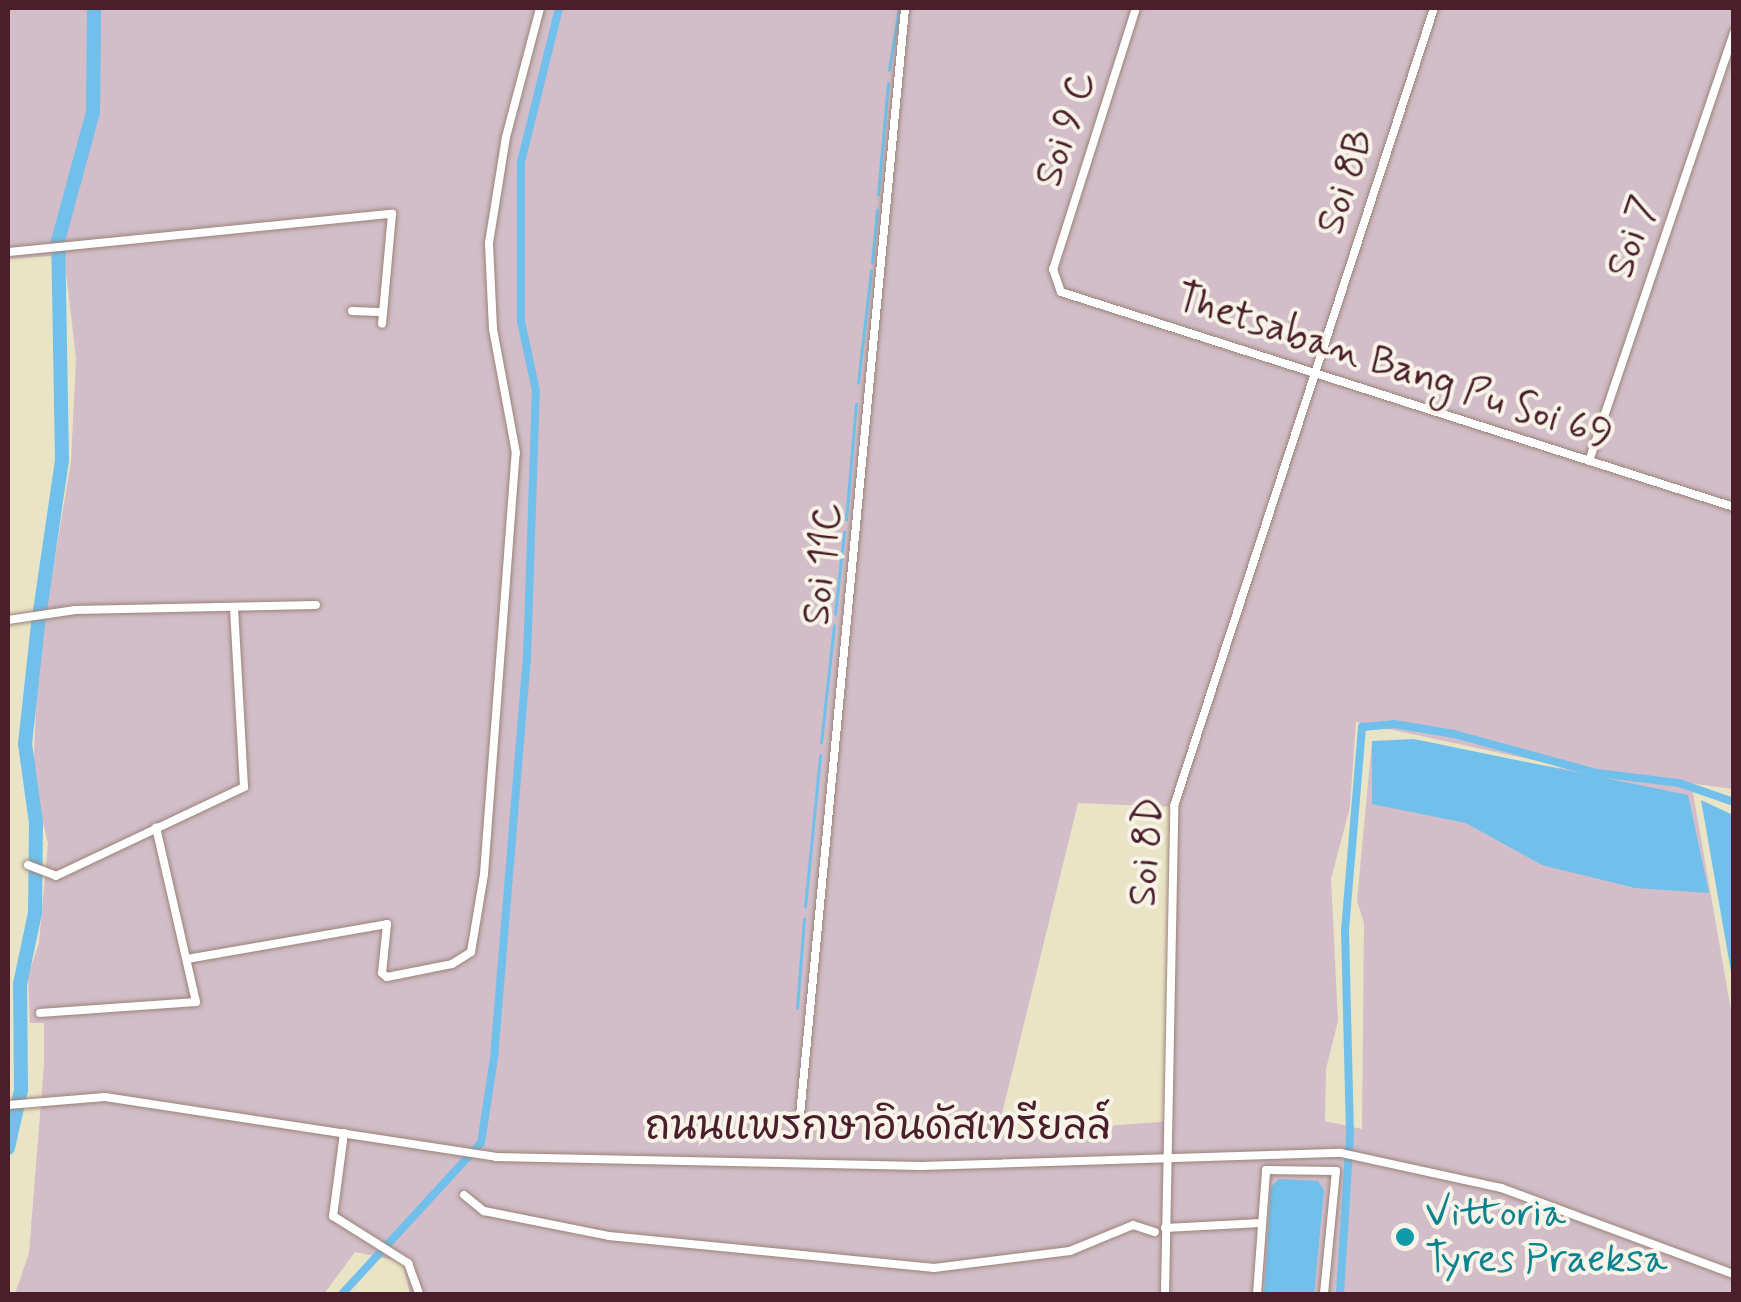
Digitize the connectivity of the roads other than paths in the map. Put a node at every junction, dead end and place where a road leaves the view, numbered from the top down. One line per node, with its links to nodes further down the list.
1 (540, 8): 19 (street)
2 (904, 8): 22 (street, Soi 11C)
3 (1136, 8): 7 (street, Soi 9 C)
4 (1434, 8): 11 (street, Soi 8B)
5 (1734, 32): 12 (street, Soi 7)
6 (8, 252): 9 (street)
7 (1052, 270): 11 (street, Thetsaban Bang Pu Soi 69)
8 (352, 311): 9 (street)
9 (380, 312): 10 (street)
10 (382, 324)
11 (1314, 374): 12 (street, Thetsaban Bang Pu Soi 69); 24 (street, Soi 8D)
12 (1589, 461): 13 (street, Thetsaban Bang Pu Soi 69)
13 (1734, 507)
14 (316, 605): 15 (street)
15 (234, 608): 16 (street); 17 (street)
16 (8, 620)
17 (156, 828): 18 (street); 19 (street)
18 (28, 865)
19 (187, 959): 20 (street)
20 (40, 1012)
21 (8, 1105): 23 (street, ถนนแพรกษาอินดัสเทรียลล์)
22 (799, 1126)
23 (344, 1133): 24 (street, ถนนแพรกษาอินดัสเทรียลล์); 29 (street)
24 (1167, 1155): 27 (street, Soi 8D); 28 (street, ถนนแพรกษาอินดัสเทรียลล์)
25 (464, 1195): 27 (street)
26 (1260, 1223): 27 (street); 31 (street); 32 (street)
27 (1160, 1230): 30 (street, Soi 8D)
28 (1734, 1274)
29 (419, 1294)
30 (1165, 1294)
31 (1257, 1294)
32 (1324, 1294)

